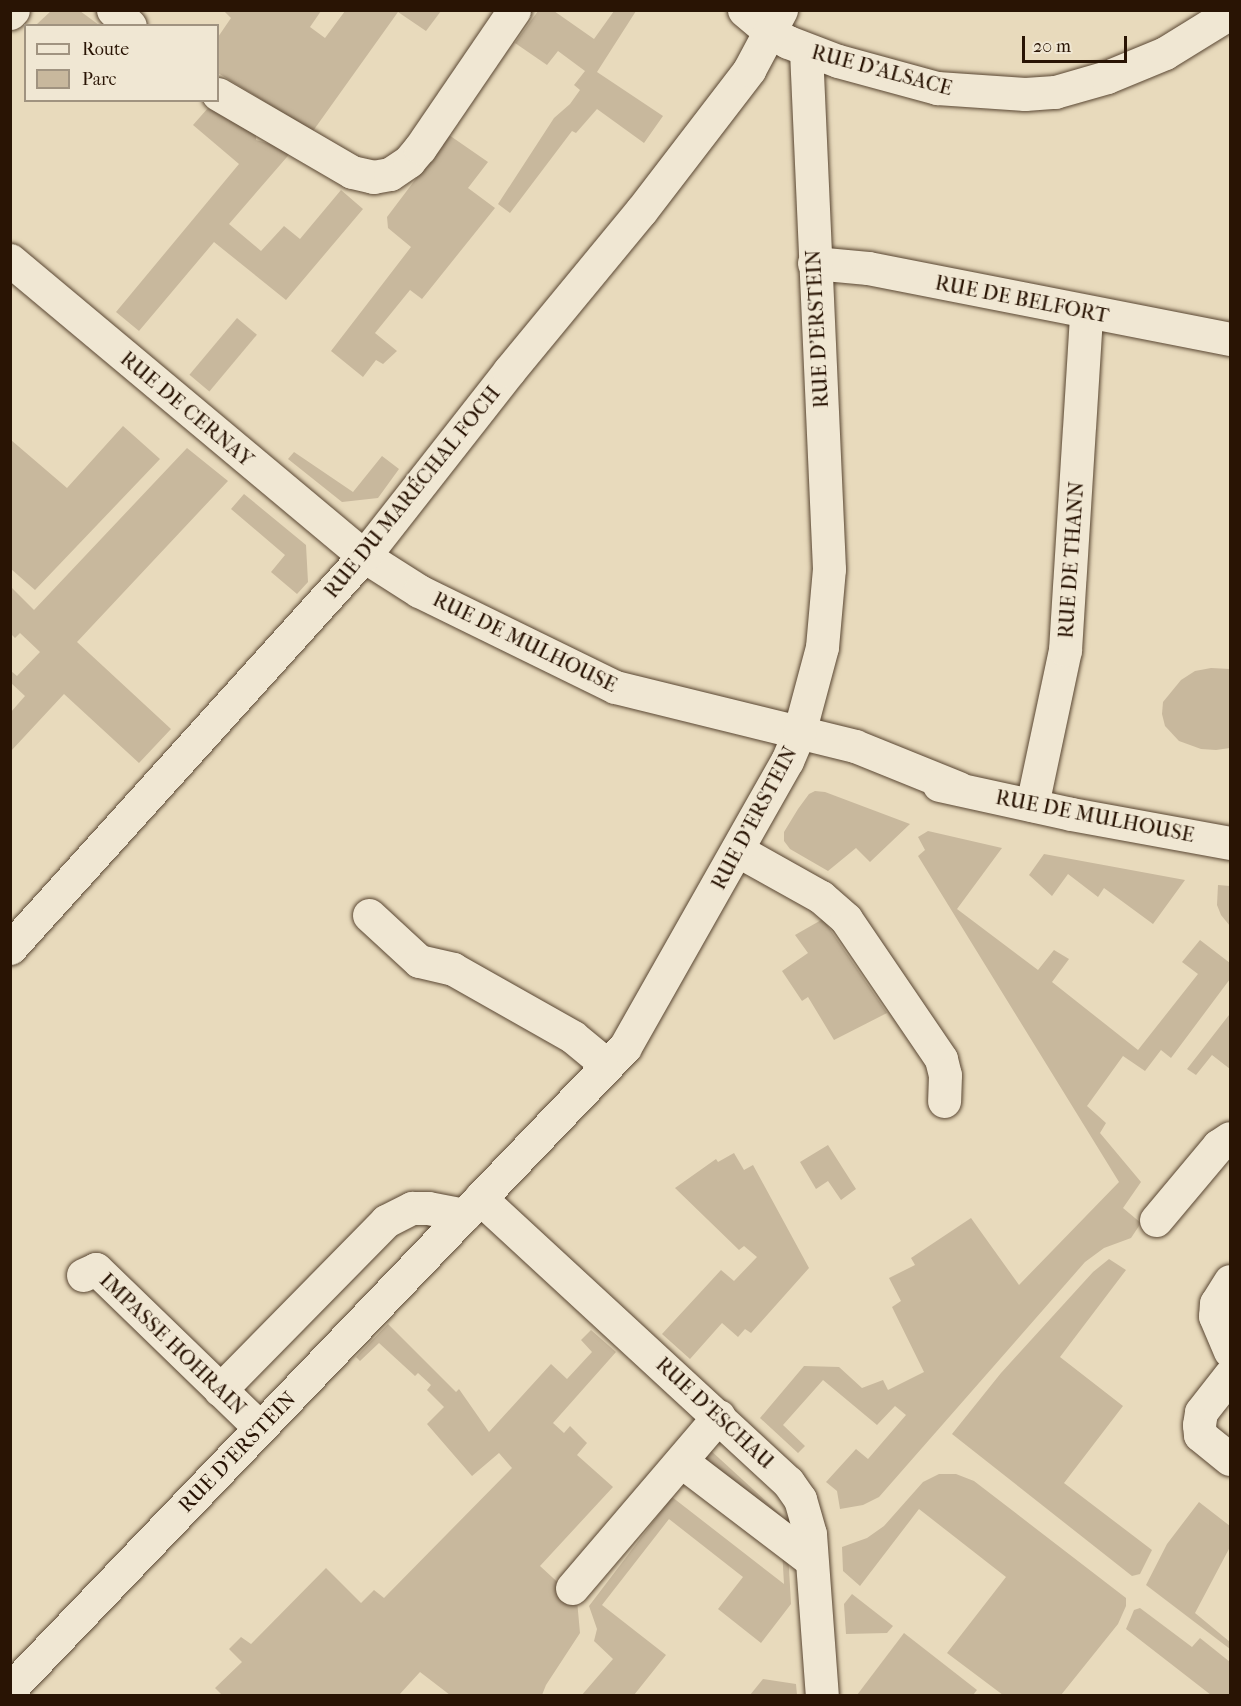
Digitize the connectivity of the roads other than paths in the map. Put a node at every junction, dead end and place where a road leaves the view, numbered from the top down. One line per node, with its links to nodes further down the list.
1 (113, 10): 6 (street)
2 (514, 10): 8 (street)
3 (744, 10): 5 (street, RUE D'ALSACE)
4 (1230, 13): 7 (street, RUE D'ALSACE)
5 (776, 22): 7 (street, RUE D'ALSACE); 13 (street, RUE DU MARÉCHAL FOCH)
6 (128, 24)
7 (806, 50): 10 (street, RUE D'ERSTEIN)
8 (219, 95)
9 (10, 260): 13 (street, RUE DE CERNAY)
10 (814, 263): 11 (street, RUE DE BELFORT); 14 (street, RUE D'ERSTEIN)
11 (1086, 312): 12 (street, RUE DE BELFORT); 15 (street, RUE DE THANN)
12 (1230, 339)
13 (364, 556): 14 (street, RUE DE MULHOUSE); 19 (street, RUE DU MARÉCHAL FOCH)
14 (799, 733): 15 (street, RUE DE MULHOUSE); 17 (street, RUE D'ERSTEIN)
15 (1032, 805): 16 (street, RUE DE MULHOUSE)
16 (1230, 843)
17 (737, 850): 20 (street, RUE D'ERSTEIN); 21 (street)
18 (369, 915): 20 (street)
19 (10, 948)
20 (607, 1065): 23 (street, RUE D'ERSTEIN)
21 (944, 1101)
22 (1230, 1138): 24 (street)
23 (472, 1206): 29 (street); 30 (street, RUE D'ESCHAU); 31 (street, RUE D'ERSTEIN)
24 (1156, 1220)
25 (83, 1275): 29 (street, IMPASSE HOHRAIN)
26 (1230, 1281): 27 (street)
27 (1230, 1351)
28 (1230, 1375): 32 (street)
29 (220, 1390): 31 (street, IMPASSE HOHRAIN)
30 (719, 1416): 33 (street); 34 (street, RUE D'ESCHAU)
31 (260, 1428): 36 (street, RUE D'ERSTEIN)
32 (1230, 1459)
33 (681, 1461): 34 (street); 35 (street)
34 (811, 1560): 37 (street, RUE D'ESCHAU)
35 (572, 1588)
36 (13, 1680)
37 (822, 1695)

